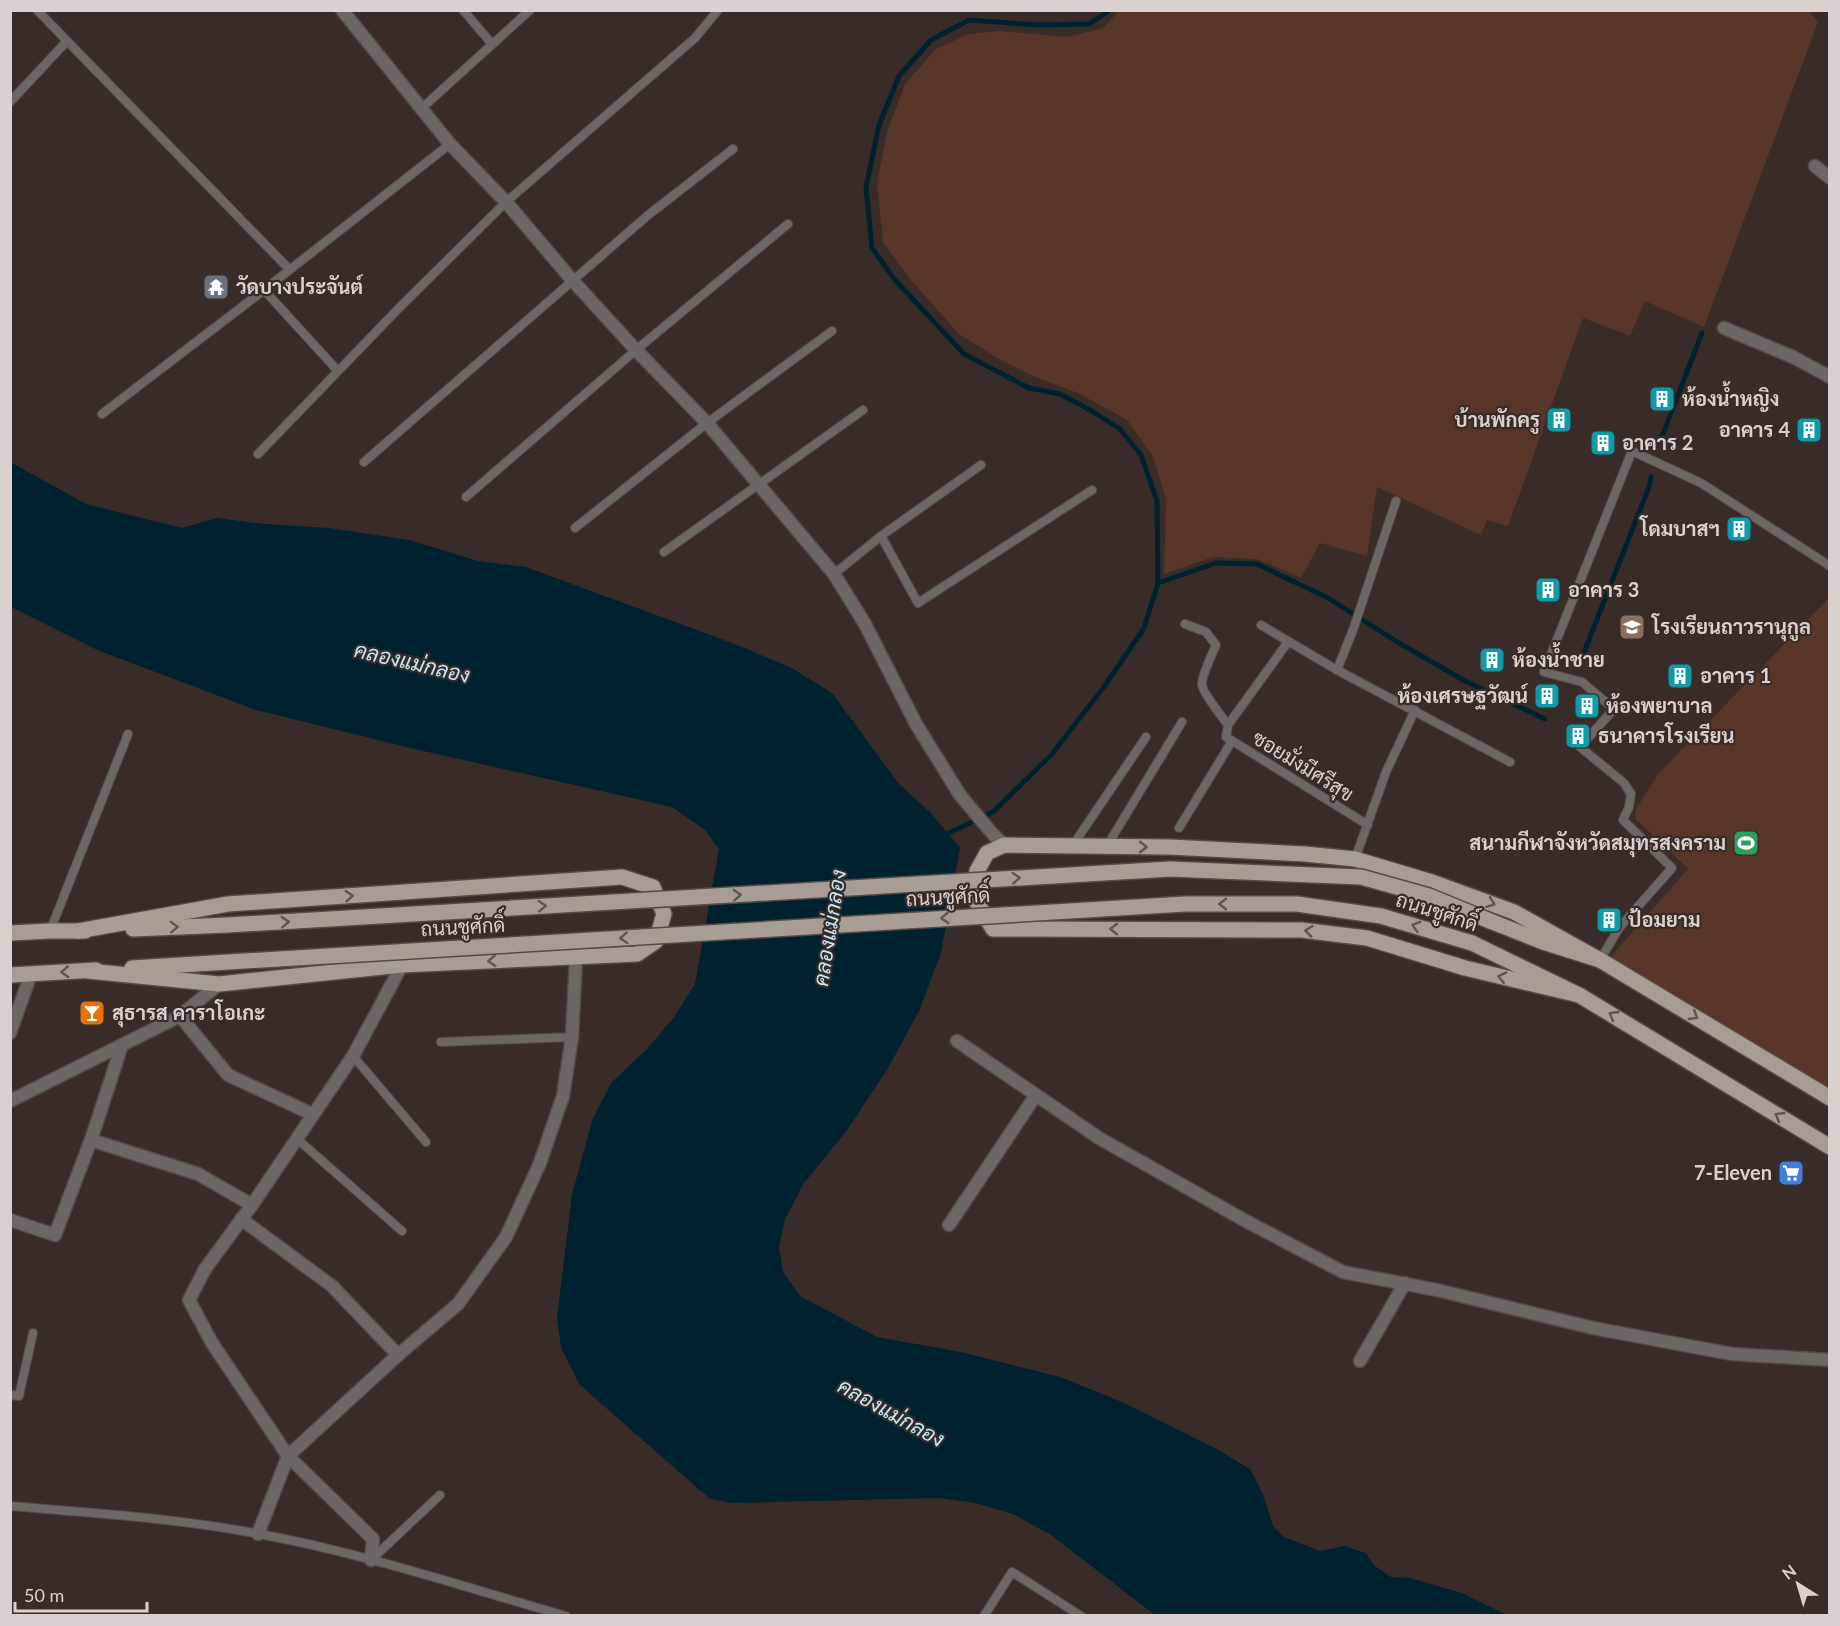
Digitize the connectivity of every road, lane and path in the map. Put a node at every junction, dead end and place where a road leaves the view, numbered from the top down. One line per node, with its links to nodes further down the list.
1 (37, 10): 6 (lane)
2 (342, 10): 9 (street)
3 (463, 10): 7 (lane)
4 (530, 10): 7 (lane)
5 (718, 10): 14 (lane)
6 (67, 41): 8 (lane); 16 (lane)
7 (492, 44): 9 (lane)
8 (10, 102)
9 (422, 108): 10 (street)
10 (450, 144): 14 (street); 16 (lane)
11 (733, 149): 17 (lane)
12 (1815, 166): 13 (street)
13 (1830, 178)
14 (506, 202): 17 (street); 22 (lane)
15 (788, 224): 21 (lane)
16 (290, 270): 18 (lane)
17 (573, 281): 21 (street); 28 (lane)
18 (264, 290): 22 (lane); 25 (lane)
19 (1724, 328): 23 (street)
20 (832, 331): 26 (lane)
21 (636, 350): 26 (street); 32 (lane)
22 (338, 371): 27 (lane)
23 (1830, 377)
24 (863, 411): 30 (lane)
25 (102, 414)
26 (707, 423): 30 (street); 34 (lane)
27 (258, 454)
28 (364, 462)
29 (981, 465): 35 (lane)
30 (758, 485): 36 (lane); 38 (street)
31 (1092, 490): 35 (lane)
32 (466, 497)
33 (1396, 501): 42 (lane)
34 (575, 528)
35 (881, 536): 38 (lane)
36 (664, 552)
37 (1830, 566): 60 (lane)
38 (834, 574): 52 (street)
39 (1185, 624): 45 (lane)
40 (1261, 625): 41 (lane)
41 (1288, 642): 42 (lane); 45 (lane, ซอยมั่งมีศรีสุข)
42 (1337, 670): 43 (lane)
43 (1415, 710): 49 (lane); 50 (lane, ซอยมั่งมีศรีสุข)
44 (1182, 722): 54 (lane)
45 (1228, 725): 48 (lane, ซอยมั่งมีศรีสุข)
46 (128, 734): 56 (lane)
47 (1146, 737): 53 (lane)
48 (1232, 741): 50 (lane, ซอยมั่งมีศรีสุข); 51 (lane)
49 (1510, 762)
50 (1368, 825): 55 (lane, ซอยมั่งมีศรีสุข)
51 (1179, 828)
52 (1004, 845): 53 (main road); 66 (main road, one-way to 52)
53 (1072, 846): 54 (main road)
54 (1106, 847): 55 (main road, one-way to 55)
55 (1355, 859): 60 (main road, one-way to 60)
56 (50, 931): 57 (main road, ถนนชูศักดิ์); 58 (main road, ถนนชูศักดิ์)
57 (78, 931): 59 (main road, one-way to 59); 60 (main road, ถนนชูศักดิ์, one-way to 60, bridge)
58 (10, 933)
59 (576, 957): 61 (main road, one-way to 61); 69 (street)
60 (1600, 960): 75 (main road, ถนนชูศักดิ์, one-way to 75)
61 (402, 965): 65 (main road); 73 (street)
62 (88, 971): 63 (main road, ถนนชูศักดิ์, one-way to 63); 65 (main road); 66 (main road, ถนนชูศักดิ์, one-way to 62, bridge)
63 (31, 974): 64 (main road, ถนนชูศักดิ์); 68 (street)
64 (10, 975)
65 (219, 984): 67 (street)
66 (1579, 995): 81 (main road, ถนนชูศักดิ์, one-way to 66)
67 (180, 1016): 72 (street); 77 (street)
68 (10, 1033)
69 (572, 1037): 71 (lane); 89 (street)
70 (957, 1041): 74 (street)
71 (441, 1042)
72 (122, 1045): 76 (street); 79 (street)
73 (353, 1056): 77 (street); 80 (lane)
74 (1036, 1095): 85 (street); 87 (street)
75 (1830, 1098)
76 (10, 1101)
77 (312, 1114): 78 (street)
78 (296, 1138): 82 (street); 86 (lane)
79 (91, 1140): 82 (street); 84 (street)
80 (426, 1142)
81 (1830, 1147)
82 (252, 1205): 83 (street)
83 (241, 1219): 89 (street); 93 (street)
84 (10, 1220)
85 (948, 1225)
86 (402, 1231)
87 (1405, 1283): 90 (street); 91 (street)
88 (33, 1333): 92 (lane)
89 (398, 1355): 93 (street)
90 (1830, 1360)
91 (1360, 1361)
92 (10, 1395)
93 (288, 1456): 96 (street); 97 (street)
94 (440, 1495): 97 (lane)
95 (10, 1506): 96 (lane)
96 (258, 1534): 97 (lane)
97 (371, 1560): 98 (lane)
98 (566, 1616)
99 (984, 1616): 100 (lane)
100 (1082, 1616)

